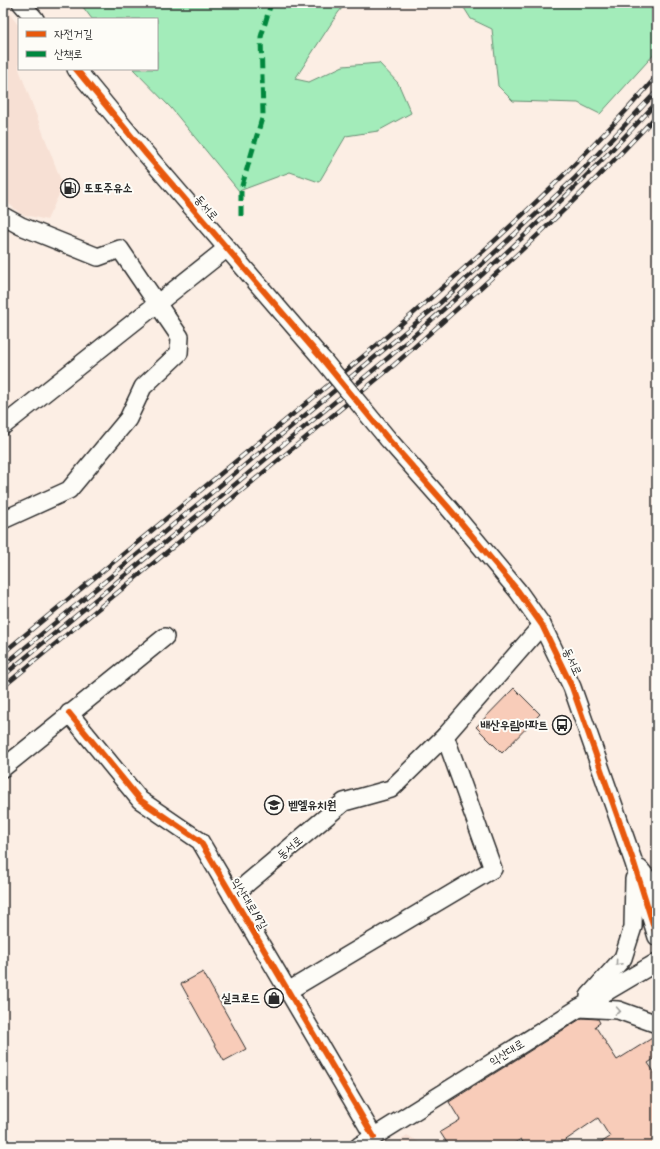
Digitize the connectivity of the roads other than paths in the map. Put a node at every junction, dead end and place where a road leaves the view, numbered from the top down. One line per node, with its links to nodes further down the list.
1 (21, 3): 2 (street)
2 (34, 18)
3 (77, 70): 5 (street, 동서로)
4 (3, 216): 6 (street)
5 (226, 249): 6 (street); 9 (street, 동서로, bridge)
6 (157, 303): 7 (street); 8 (street)
7 (3, 426)
8 (3, 520)
9 (542, 625): 12 (street, 동서로); 14 (street, 동서로)
10 (165, 637): 11 (street)
11 (69, 713): 13 (street); 16 (street, 익산대로19길)
12 (444, 736): 16 (street, 동서로); 19 (street)
13 (3, 768)
14 (634, 863): 15 (street); 17 (street, 동서로); 20 (street, one-way to 20)
15 (657, 890)
16 (232, 896): 19 (street, 익산대로19길)
17 (657, 937)
18 (657, 962): 20 (street, 익산대로)
19 (288, 991): 22 (street, 익산대로19길)
20 (579, 1008): 21 (street, one-way to 21); 22 (street, 익산대로)
21 (657, 1024)
22 (374, 1137): 23 (street, 익산대로)
23 (359, 1146)

